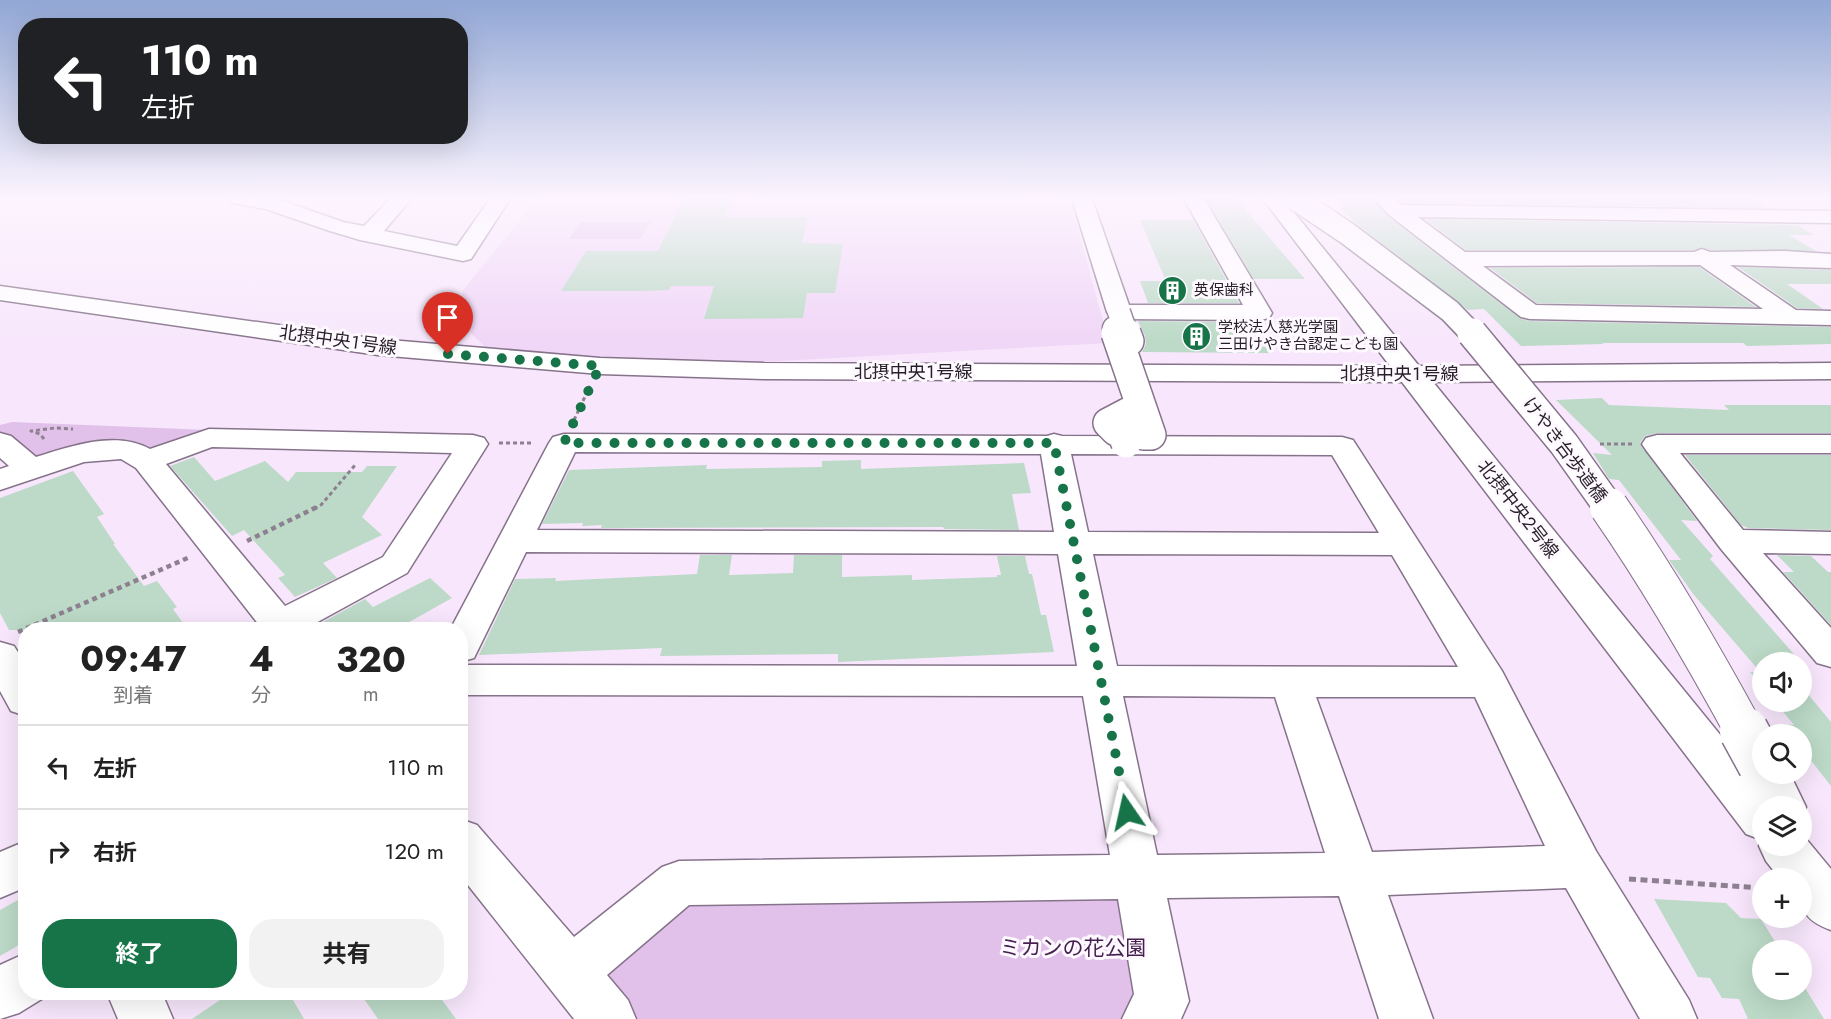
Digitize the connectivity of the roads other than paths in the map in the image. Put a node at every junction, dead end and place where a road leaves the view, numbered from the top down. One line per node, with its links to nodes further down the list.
1 (426, 247): 2 (street)
2 (468, 247)
3 (1098, 247): 13 (street)
4 (1222, 247): 13 (street)
5 (1310, 247): 17 (street, 北摂中央２号線)
6 (1365, 247): 40 (street, けやき台歩道橋, bridge)
7 (1444, 247): 9 (street)
8 (1688, 247): 10 (street)
9 (1460, 259): 10 (street); 14 (street)
10 (1706, 259): 11 (street); 14 (street)
11 (1831, 261)
12 (0, 292): 17 (street, 北摂中央１号線)
13 (1119, 312): 20 (street, bridge)
14 (1789, 316): 15 (street)
15 (1831, 318)
16 (1831, 371): 17 (street, 北摂中央１号線)
17 (1411, 374): 41 (street, 北摂中央２号線)
18 (0, 442): 23 (street)
19 (1054, 443): 20 (street); 25 (street); 28 (street)
20 (1126, 443): 29 (street)
21 (1831, 444): 26 (street)
22 (147, 461): 23 (street); 30 (street); 31 (street)
23 (31, 469): 24 (street)
24 (0, 480)
25 (516, 541): 28 (street); 32 (street)
26 (1733, 541): 27 (street); 34 (street)
27 (1831, 543)
28 (1074, 544): 29 (street); 38 (street)
29 (1403, 544): 39 (street)
30 (276, 622)
31 (292, 622)
32 (468, 633)
33 (5, 645): 35 (street)
34 (1831, 653)
35 (18, 679)
36 (468, 680): 38 (street)
37 (1290, 681): 38 (street); 39 (street); 47 (street)
38 (1102, 682): 49 (street)
39 (1488, 682): 46 (street)
40 (1752, 746)
41 (1752, 807)
42 (468, 849): 51 (street)
43 (1792, 856): 50 (street)
44 (1804, 856): 50 (street)
45 (18, 866): 48 (street)
46 (1579, 866): 47 (street); 59 (street)
47 (1357, 874): 49 (street); 58 (street)
48 (0, 876)
49 (1139, 877): 51 (street); 57 (street)
50 (1827, 897)
51 (570, 972): 56 (street)
52 (18, 984): 53 (street)
53 (0, 994)
54 (137, 1000): 55 (street)
55 (146, 1019)
56 (609, 1019)
57 (1149, 1019)
58 (1406, 1019)
59 (1670, 1019)

